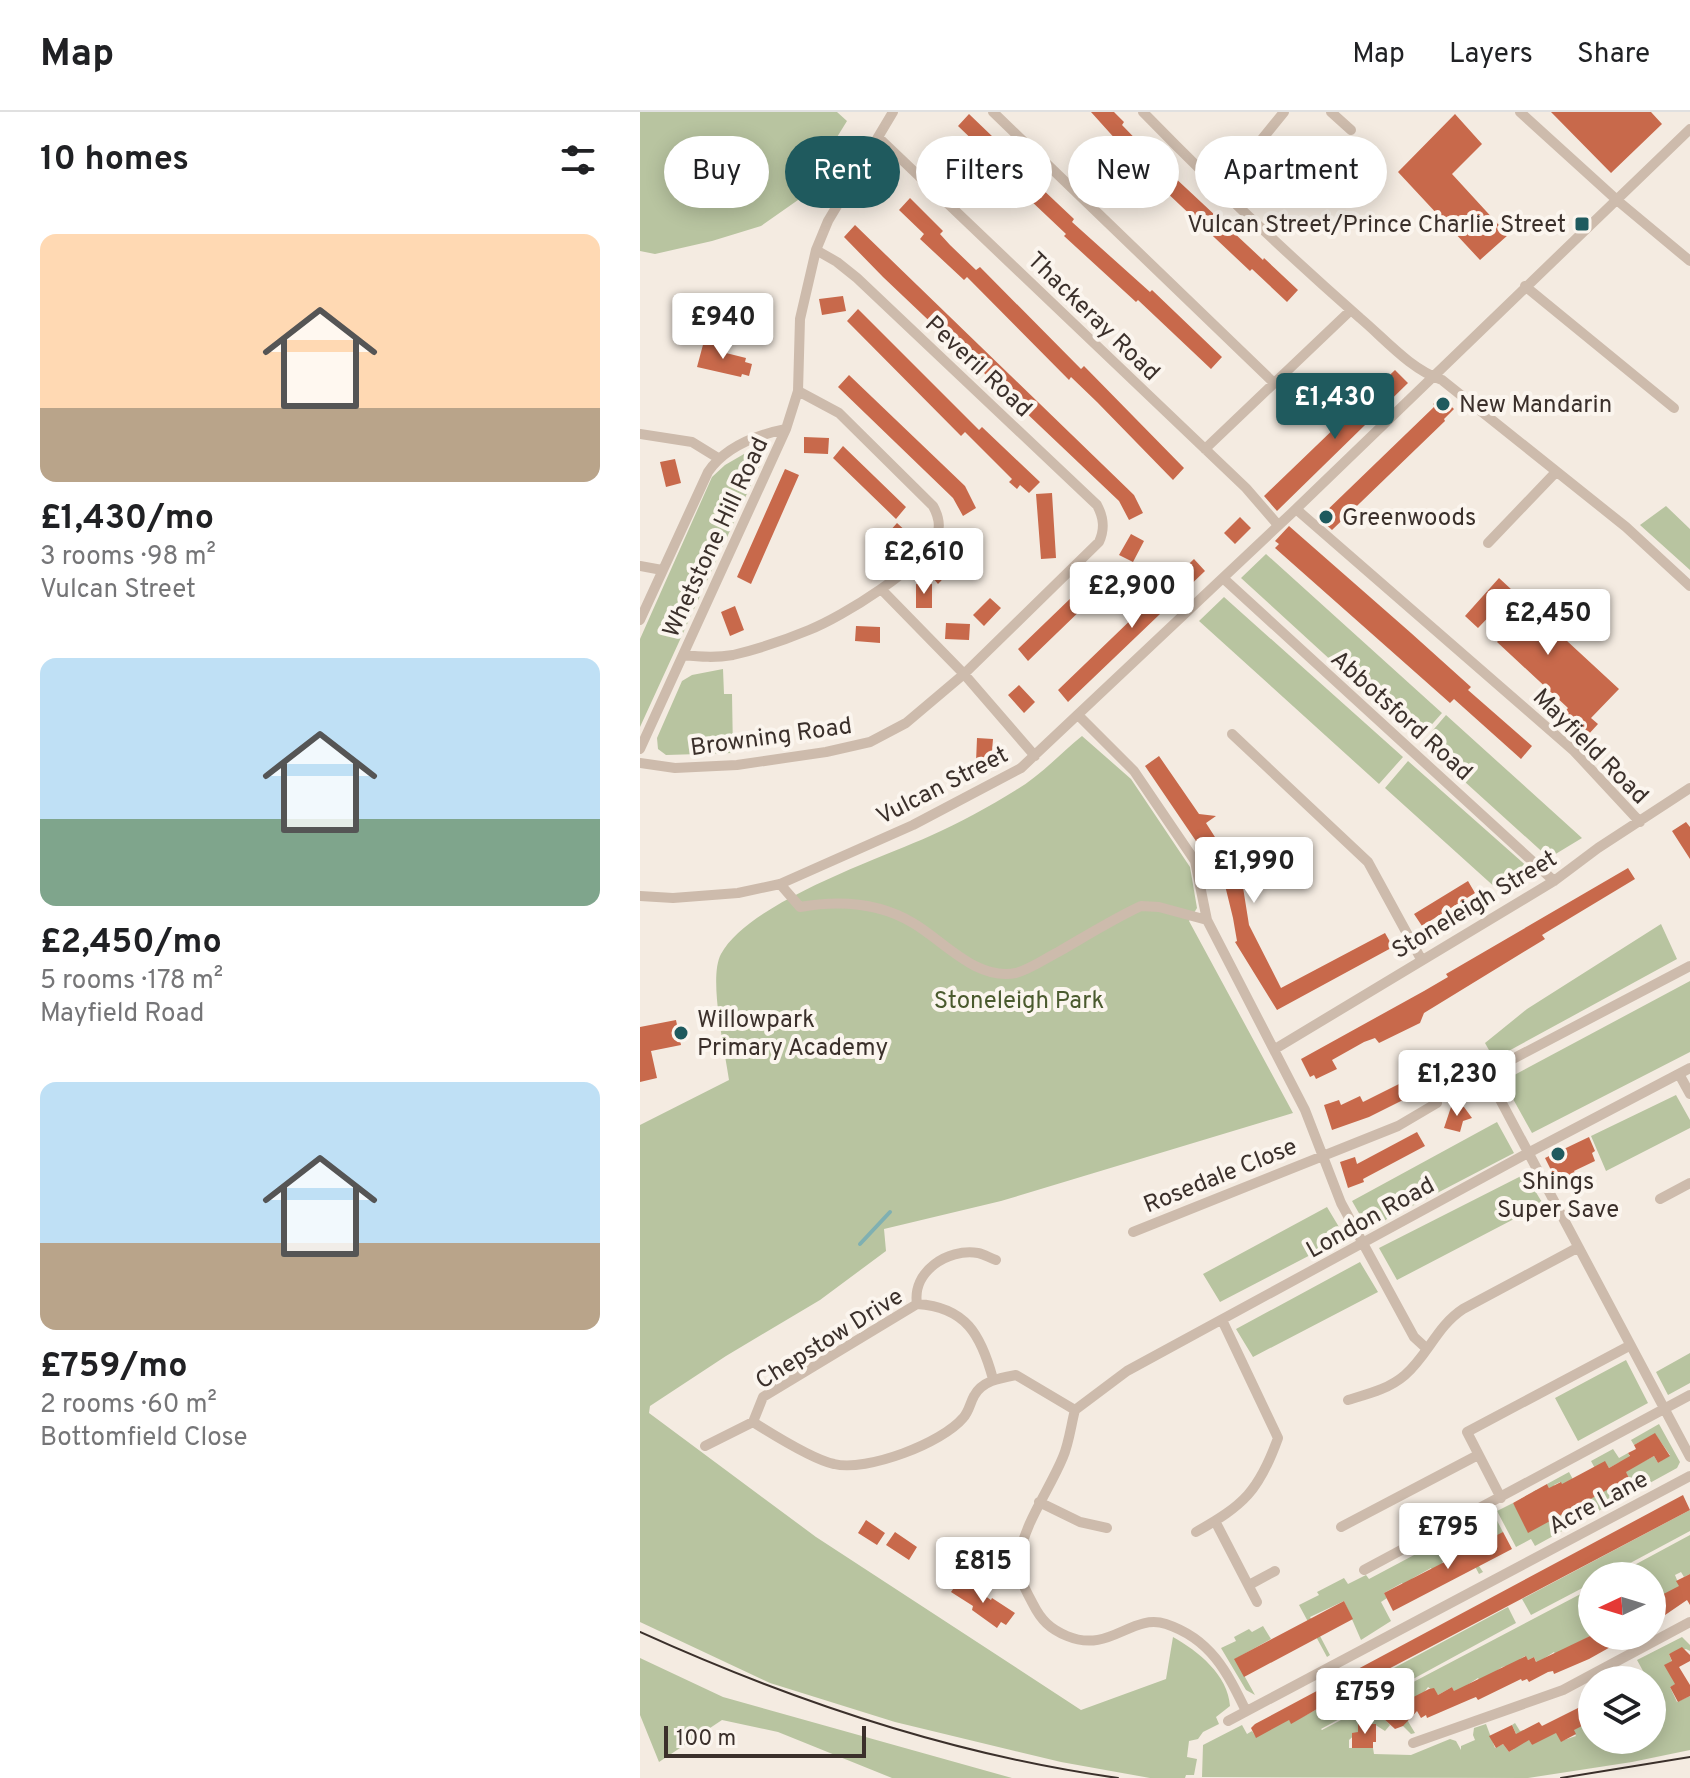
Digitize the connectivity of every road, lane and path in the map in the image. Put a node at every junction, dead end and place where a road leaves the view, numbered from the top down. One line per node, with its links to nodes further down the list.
1 (893, 112): 9 (street, Whetstone Hill Road)
2 (993, 112): 21 (street)
3 (1143, 112): 12 (street)
4 (1284, 112): 10 (street)
5 (1331, 112): 8 (street)
6 (1520, 112): 13 (street)
7 (1690, 129): 13 (street, Vulcan Street)
8 (1351, 130)
9 (880, 136)
10 (1265, 136)
11 (900, 158): 26 (street, Thackeray Road)
12 (1195, 165)
13 (1618, 201): 17 (street); 18 (street, Vulcan Street)
14 (836, 208): 16 (street, Whetstone Hill Road)
15 (1239, 208): 19 (street)
16 (816, 250): 22 (street, Whetstone Hill Road); 30 (street, Peveril Road)
17 (1690, 261)
18 (1525, 286): 20 (street, Vulcan Street); 23 (street)
19 (1351, 310): 20 (street); 21 (street)
20 (1432, 376): 28 (street); 29 (street, Vulcan Street)
21 (1274, 383): 26 (street)
22 (798, 391): 24 (street, Whetstone Hill Road); 37 (street)
23 (1674, 408)
24 (786, 429): 27 (street, Whetstone Hill Road); 39 (street, Whetstone Hill Road)
25 (640, 434): 27 (street)
26 (1205, 449): 31 (street, Thackeray Road)
27 (718, 458): 34 (street, Whetstone Hill Road)
28 (1556, 472): 32 (street); 36 (street)
29 (1296, 509): 31 (street, Vulcan Street); 47 (street, Mayfield Road)
30 (1103, 522): 40 (street, Browning Road)
31 (1278, 525): 35 (street, Vulcan Street)
32 (1488, 543)
33 (640, 566): 34 (street)
34 (662, 570): 38 (street, Whetstone Hill Road)
35 (1223, 578): 41 (street, Vulcan Street); 48 (street, Abbotsford Road)
36 (1690, 586)
37 (881, 589): 39 (street); 40 (street)
38 (640, 620)
39 (683, 655): 43 (street, Whetstone Hill Road)
40 (964, 674): 44 (street); 45 (street, Browning Road)
41 (1079, 716): 44 (street, Vulcan Street); 51 (street)
42 (1232, 734): 52 (street)
43 (640, 749)
44 (1035, 756): 49 (street, Vulcan Street)
45 (640, 763)
46 (1690, 788): 47 (street, Stoneleigh Street)
47 (1640, 822): 48 (street, Stoneleigh Street)
48 (1554, 881): 52 (street, Stoneleigh Street)
49 (780, 884): 50 (street, Vulcan Street); 51 (street)
50 (640, 896)
51 (1207, 920): 54 (street)
52 (1421, 959): 54 (street, Stoneleigh Street)
53 (1690, 966): 59 (street)
54 (1275, 1049): 60 (street)
55 (1690, 1068): 56 (street, London Road)
56 (1679, 1074): 57 (street); 59 (street, London Road)
57 (1690, 1094)
58 (1437, 1103): 60 (street, Rosedale Close)
59 (1528, 1153): 64 (street, London Road); 65 (street)
60 (1323, 1155): 63 (street, Rosedale Close); 64 (street)
61 (1690, 1183): 62 (street)
62 (1660, 1199)
63 (1133, 1232)
64 (1363, 1244): 68 (street, London Road); 70 (street)
65 (1577, 1248): 69 (street); 70 (street)
66 (996, 1260): 67 (street)
67 (917, 1304): 71 (street, Chepstow Drive); 76 (street, Chepstow Drive)
68 (1222, 1320): 75 (street, London Road); 83 (street)
69 (1629, 1346): 74 (street); 78 (street)
70 (1426, 1348): 73 (street)
71 (993, 1379): 75 (street); 76 (street)
72 (1690, 1395): 74 (street)
73 (1348, 1400)
74 (1664, 1409): 79 (street); 81 (street)
75 (1075, 1410): 82 (street)
76 (753, 1422): 77 (street)
77 (705, 1446)
78 (1478, 1455): 81 (street); 84 (street)
79 (1690, 1457)
80 (1690, 1476): 94 (street, Acre Lane)
81 (1501, 1498): 89 (street)
82 (1039, 1502): 85 (street); 88 (street)
83 (1215, 1521): 86 (street); 91 (street)
84 (1341, 1527)
85 (1107, 1528)
86 (1196, 1532)
87 (967, 1564): 88 (street)
88 (1018, 1565): 94 (street)
89 (1364, 1570)
90 (1275, 1571): 91 (street)
91 (1249, 1585): 92 (street)
92 (1257, 1602)
93 (1689, 1625): 96 (street)
94 (1246, 1711): 95 (street, Acre Lane)
95 (1228, 1721)
96 (1459, 1725): 97 (street); 98 (street)
97 (1465, 1739)
98 (1413, 1743)

